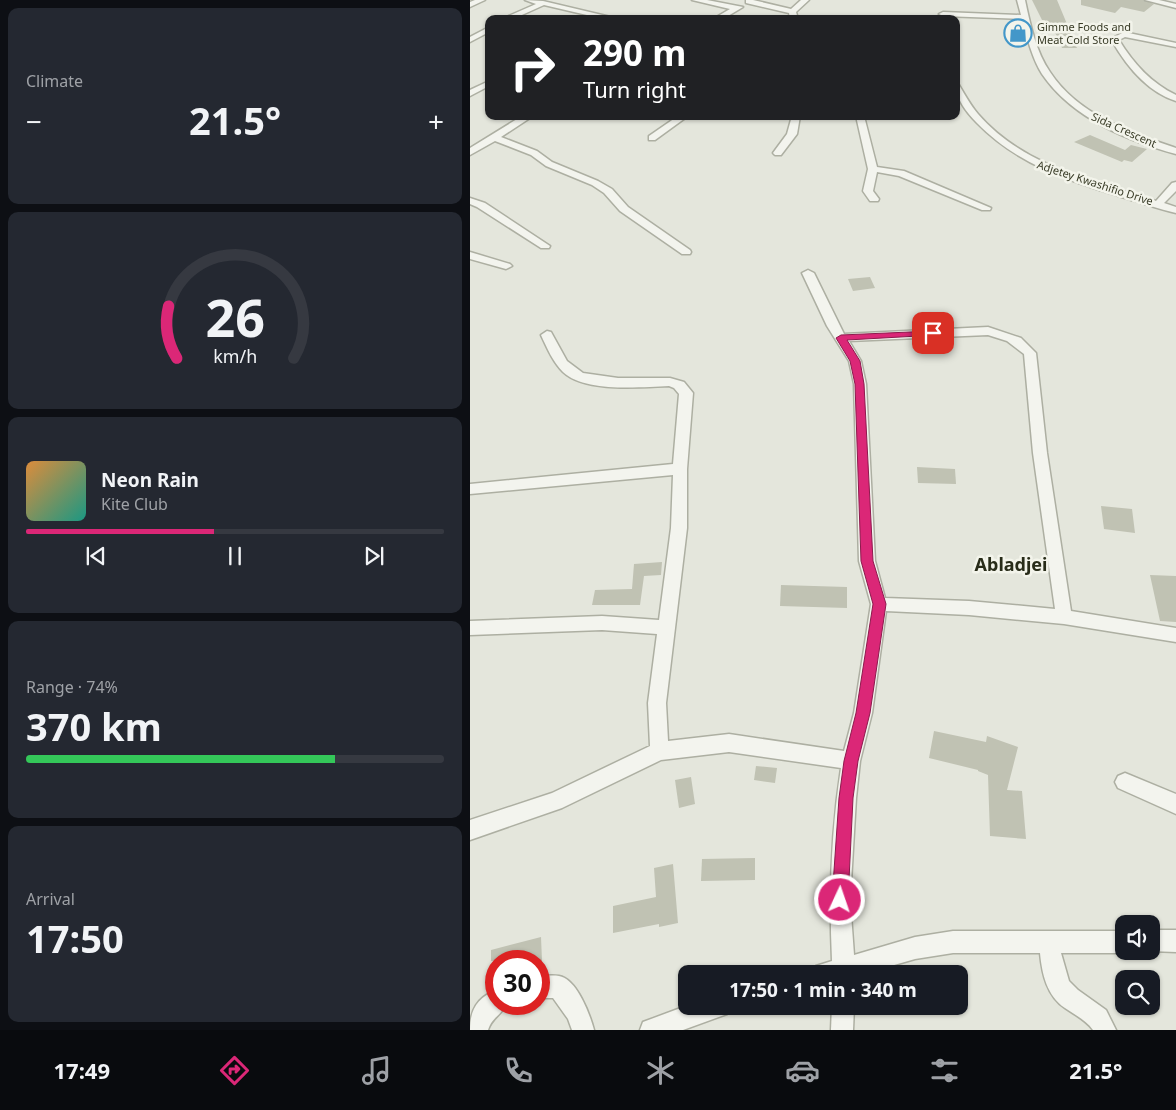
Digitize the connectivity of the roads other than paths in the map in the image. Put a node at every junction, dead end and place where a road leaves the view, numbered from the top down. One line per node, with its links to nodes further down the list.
1 (481, 0): 9 (street)
2 (529, 0): 8 (street)
3 (696, 0): 11 (street)
4 (805, 0): 16 (street)
5 (1021, 0): 17 (street, Sida Crescent)
6 (1149, 0): 10 (street)
7 (750, 1): 11 (street); 16 (street)
8 (544, 3): 13 (street); 14 (street)
9 (470, 5)
10 (1176, 6)
11 (737, 8): 15 (street)
12 (942, 13): 17 (street)
13 (516, 15)
14 (597, 15)
15 (724, 15)
16 (793, 15)
17 (1025, 17): 31 (street, Sida Crescent)
18 (485, 31): 19 (street)
19 (470, 40)
20 (1176, 45): 24 (street)
21 (485, 85): 22 (street)
22 (470, 93)
23 (960, 96): 38 (street, Adjetey Kwashifio Drive)
24 (1176, 98)
25 (522, 120): 29 (street)
26 (678, 120): 30 (street)
27 (795, 120): 33 (street)
28 (861, 120): 34 (street)
29 (493, 137): 32 (street); 42 (street)
30 (652, 138)
31 (1176, 151)
32 (470, 152)
33 (778, 153)
34 (872, 169): 36 (street); 39 (street)
35 (1176, 185): 38 (street)
36 (874, 199)
37 (470, 201): 41 (street)
38 (1158, 204): 40 (street, Adjetey Kwashifio Drive)
39 (986, 208)
40 (1176, 210)
41 (545, 246)
42 (686, 252)
43 (470, 255): 44 (street)
44 (506, 266)
45 (808, 273): 47 (street)
46 (547, 335): 48 (street)
47 (841, 338): 50 (street); 51 (street)
48 (680, 469): 49 (street); 53 (street)
49 (470, 489)
50 (879, 604): 51 (street); 56 (street)
51 (1064, 617): 54 (street)
52 (470, 628): 53 (street)
53 (666, 628): 55 (street)
54 (1176, 635)
55 (659, 751): 56 (street); 59 (street)
56 (851, 761): 64 (street)
57 (1125, 782): 58 (street)
58 (1176, 804)
59 (470, 830)
60 (1160, 941): 61 (street)
61 (1176, 941)
62 (1048, 942): 63 (street); 65 (street); 74 (street)
63 (1115, 942)
64 (837, 965)
65 (860, 965)
66 (550, 988): 71 (street)
67 (485, 1011): 70 (street)
68 (694, 1015): 72 (street)
69 (843, 1015): 73 (street)
70 (478, 1030)
71 (583, 1030)
72 (651, 1030)
73 (842, 1030)
74 (1105, 1030)

